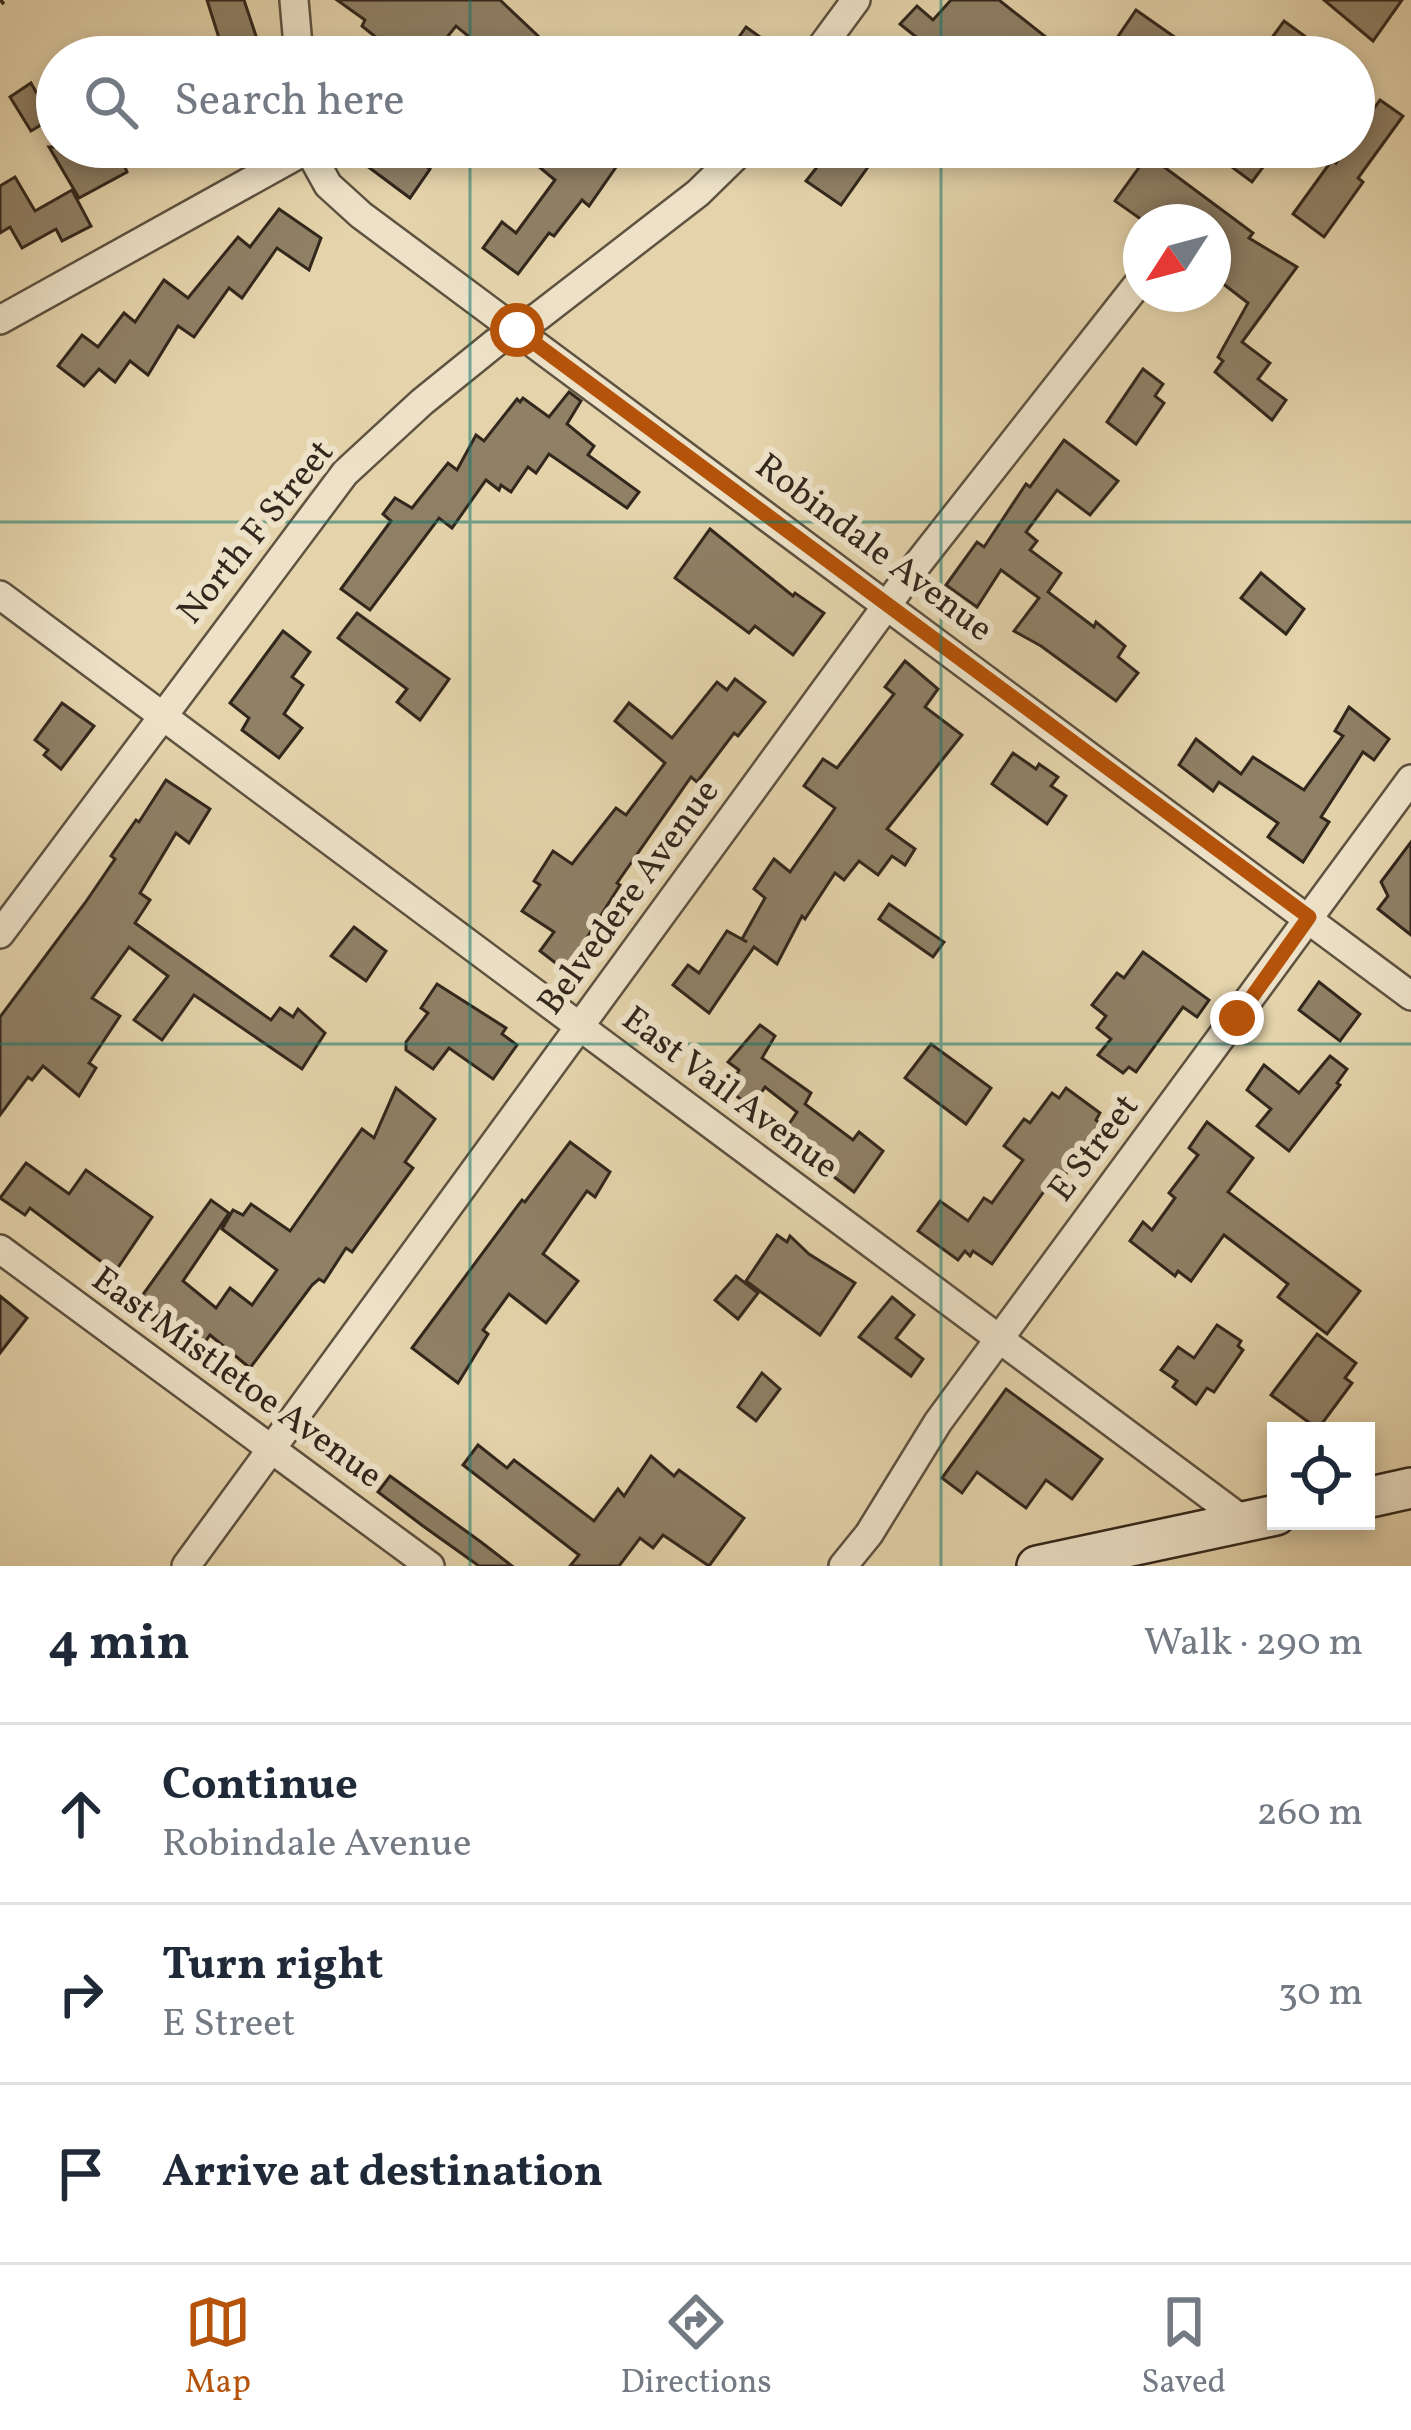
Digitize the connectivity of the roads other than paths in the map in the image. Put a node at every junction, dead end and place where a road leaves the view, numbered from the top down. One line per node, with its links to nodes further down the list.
1 (294, 0): 3 (street)
2 (856, 0): 4 (street)
3 (297, 36)
4 (829, 36)
5 (272, 168): 9 (street)
6 (319, 168): 10 (street, Robindale Avenue)
7 (724, 168): 10 (street, North F Street)
8 (1123, 303): 12 (street, Belvedere Avenue)
9 (0, 320)
10 (517, 330): 12 (street, Robindale Avenue); 13 (street, North F Street)
11 (0, 595): 13 (street, East Vail Avenue)
12 (889, 604): 15 (street, Robindale Avenue); 18 (street, Belvedere Avenue)
13 (160, 715): 16 (street, North F Street); 18 (street, East Vail Avenue)
14 (1411, 779): 15 (street, E Street)
15 (1309, 917): 17 (street, Robindale Avenue); 20 (street, E Street)
16 (0, 934)
17 (1411, 996)
18 (580, 1028): 20 (street, East Vail Avenue); 21 (street, Belvedere Avenue)
19 (0, 1249): 21 (street, East Mistletoe Avenue)
20 (999, 1339): 24 (street, East Vail Avenue); 27 (street, E Street)
21 (272, 1450): 25 (street, Belvedere Avenue); 26 (street, East Mistletoe Avenue)
22 (1411, 1488): 23 (main road)
23 (1375, 1496)
24 (1260, 1518): 28 (main road)
25 (186, 1566)
26 (430, 1566)
27 (843, 1566)
28 (1037, 1566)

